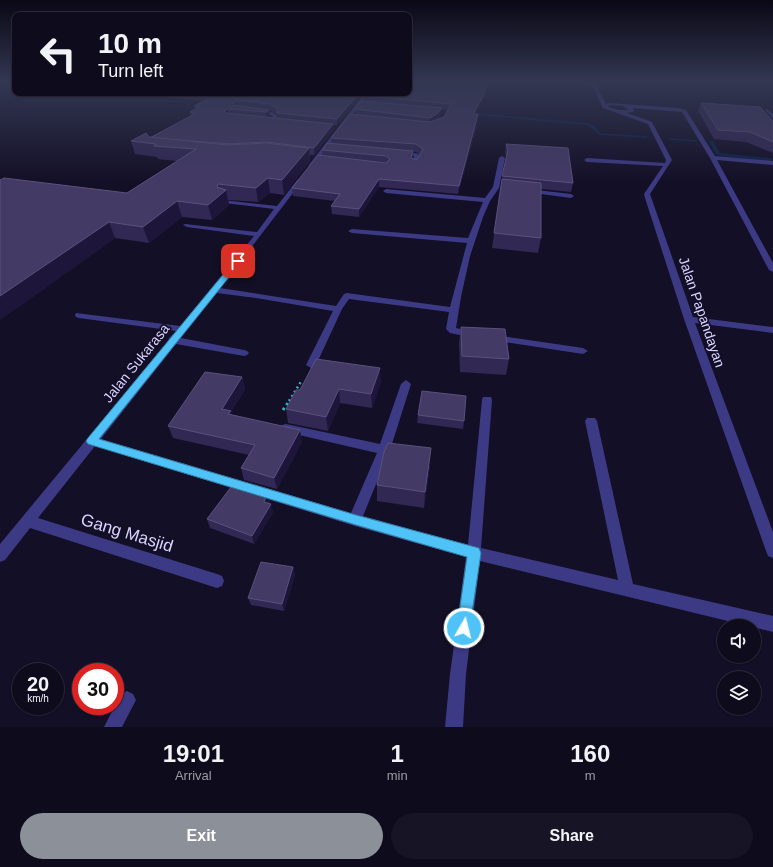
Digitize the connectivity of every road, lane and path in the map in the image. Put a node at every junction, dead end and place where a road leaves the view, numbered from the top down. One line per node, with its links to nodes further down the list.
1 (273, 115): 6 (street)
2 (354, 115): 21 (street, Jalan Sukarasa)
3 (627, 115): 14 (street)
4 (686, 115): 11 (street)
5 (260, 121): 6 (street)
6 (267, 122): 7 (street)
7 (282, 124)
8 (393, 153): 13 (street)
9 (502, 158): 19 (street)
10 (587, 160): 14 (street)
11 (715, 161): 12 (street); 15 (street); 26 (street)
12 (773, 163)
13 (415, 165)
14 (667, 165): 31 (street, Jalan Papandayan)
15 (773, 168)
16 (518, 190): 18 (street)
17 (386, 191): 19 (street)
18 (571, 196)
19 (486, 200): 25 (street)
20 (224, 201): 21 (street)
21 (279, 208): 24 (street, Jalan Sukarasa)
22 (187, 225): 24 (street)
23 (352, 231): 25 (street)
24 (258, 234): 27 (street, Jalan Sukarasa)
25 (472, 241): 29 (street)
26 (773, 270)
27 (214, 290): 28 (street); 32 (street, Jalan Sukarasa)
28 (338, 309): 29 (street); 37 (street)
29 (453, 310): 35 (street)
30 (79, 315): 32 (street)
31 (689, 319): 33 (street); 46 (street, Jalan Papandayan)
32 (182, 329): 34 (street, Jalan Sukarasa)
33 (773, 330)
34 (172, 340): 36 (street); 42 (street, Jalan Sukarasa)
35 (583, 351)
36 (244, 353)
37 (311, 365)
38 (406, 384): 43 (street)
39 (487, 400): 47 (street)
40 (591, 421): 50 (street)
41 (273, 426): 43 (street)
42 (92, 441): 44 (street); 45 (street, Jalan Sukarasa)
43 (384, 450): 44 (street)
44 (356, 520): 47 (street)
45 (27, 521): 48 (street, Jalan Sukarasa); 49 (street, Gang Masjid)
46 (773, 551)
47 (474, 553): 50 (street); 54 (street)
48 (0, 555)
49 (217, 581)
50 (627, 590): 51 (street)
51 (773, 624)
52 (127, 700): 53 (street)
53 (113, 727)
54 (454, 727)

